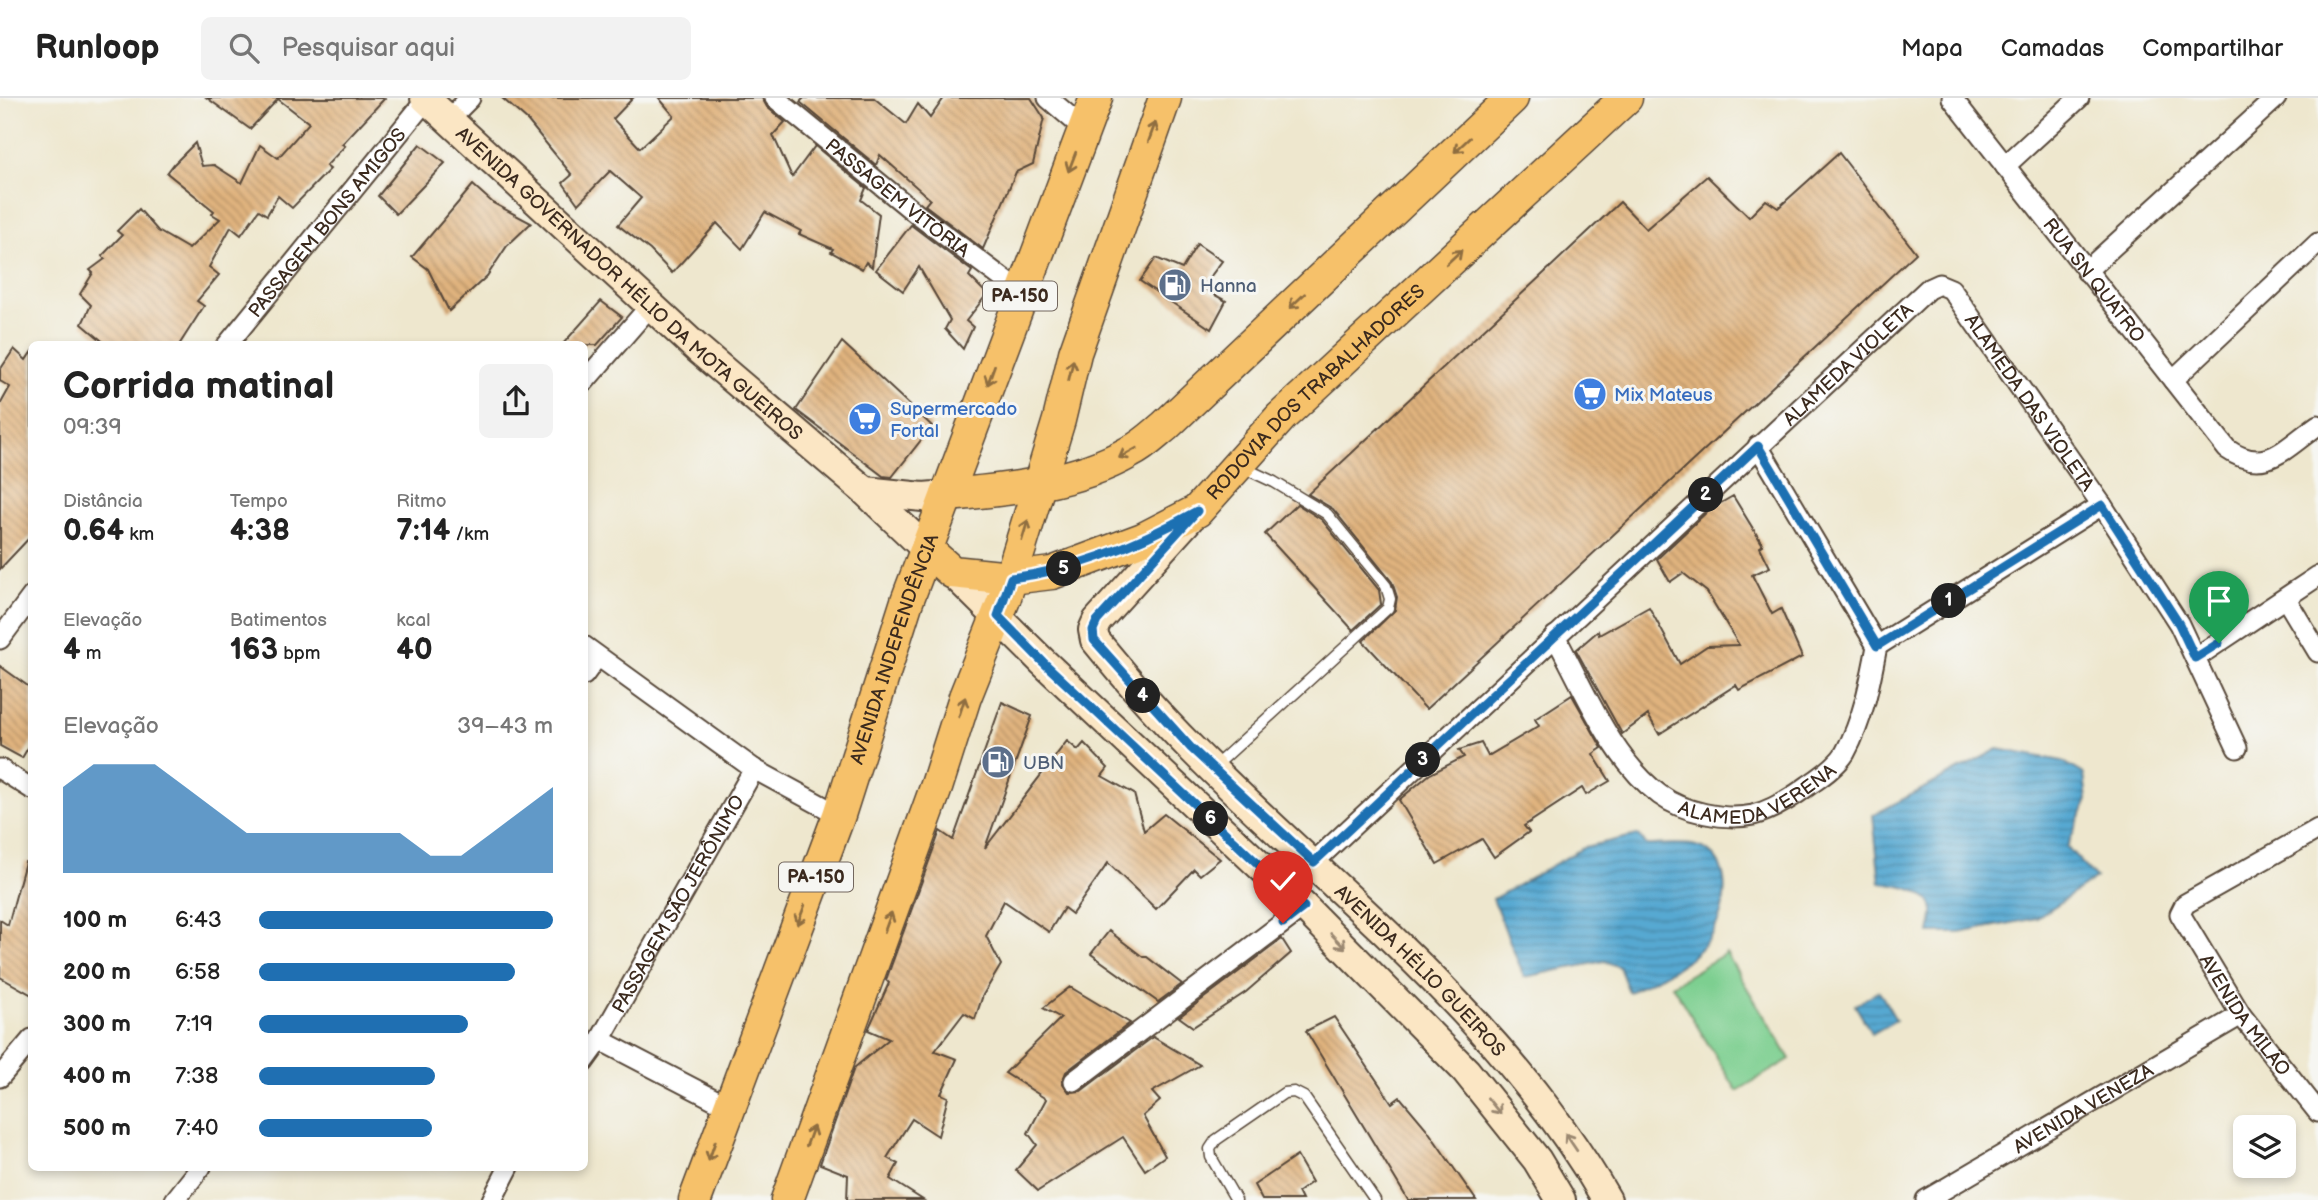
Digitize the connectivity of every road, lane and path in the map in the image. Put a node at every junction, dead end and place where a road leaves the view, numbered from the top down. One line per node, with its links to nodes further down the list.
1 (470, 98): 12 (street)
2 (775, 98): 18 (street, PASSAGEM VITÓRIA)
3 (1048, 98): 13 (street)
4 (1096, 98): 13 (main road, AVENIDA INDEPENDÊNCIA / PA-150)
5 (1165, 98): 26 (main road, one-way to 5)
6 (1512, 98): 26 (main road, one-way to 26)
7 (1626, 98): 25 (main road, RODOVIA DOS TRABALHADORES, one-way to 7)
8 (1952, 98): 14 (street, RUA SN QUATRO)
9 (2079, 98): 14 (street)
10 (2276, 98): 16 (street)
11 (426, 99): 12 (main road, AVENIDA GOVERNADOR HÉLIO DA MOTA GUEIROS); 20 (street, PASSAGEM BONS AMIGOS)
12 (448, 120): 19 (main road, AVENIDA GOVERNADOR HÉLIO DA MOTA GUEIROS)
13 (1084, 129): 18 (main road, AVENIDA INDEPENDÊNCIA / PA-150, one-way to 18)
14 (2005, 166): 16 (street, RUA SN QUATRO)
15 (2318, 243): 22 (street)
16 (2086, 271): 22 (street, RUA SN QUATRO)
17 (1939, 284): 24 (street, ALAMEDA VIOLETA); 29 (street, ALAMEDA DAS VIOLETA)
18 (1022, 293): 28 (main road, AVENIDA INDEPENDÊNCIA / PA-150, one-way to 28)
19 (651, 305): 21 (street); 27 (main road, AVENIDA GOVERNADOR HÉLIO DA MOTA GUEIROS)
20 (234, 341)
21 (588, 377)
22 (2173, 380): 23 (street, RUA SN QUATRO)
23 (2318, 425)
24 (1758, 446): 38 (street, ALAMEDA VIOLETA); 40 (street)
25 (1240, 466): 30 (main road, RODOVIA DOS TRABALHADORES); 45 (lane)
26 (1040, 483): 28 (main road); 34 (main road, one-way to 26)
27 (865, 491): 28 (main road); 31 (main road)
28 (947, 495): 31 (main road, AVENIDA INDEPENDÊNCIA / PA-150)
29 (2102, 505): 40 (street); 43 (street, ALAMEDA DAS VIOLETA)
30 (1197, 511): 34 (main road, RODOVIA DOS TRABALHADORES); 45 (main road, AVENIDA HÉLIO GUEIROS)
31 (927, 550): 32 (main road); 49 (main road, AVENIDA INDEPENDÊNCIA / PA-150)
32 (952, 572): 34 (main road, RODOVIA DOS TRABALHADORES); 37 (main road)
33 (2318, 576): 35 (street)
34 (1011, 578): 37 (main road)
35 (2286, 599): 42 (street); 43 (street)
36 (28, 601): 39 (street)
37 (998, 616): 52 (main road); 66 (main road, one-way to 37)
38 (1555, 636): 40 (street, ALAMEDA VERENA); 51 (street, ALAMEDA VIOLETA)
39 (0, 639)
40 (1877, 646)
41 (591, 651): 47 (street)
42 (2318, 652)
43 (2195, 658): 44 (street, ALAMEDA DAS VIOLETA)
44 (2238, 748)
45 (1212, 768): 51 (main road, AVENIDA HÉLIO GUEIROS)
46 (0, 769): 48 (street)
47 (754, 769): 49 (street); 54 (street, PASSAGEM SÃO JERÔNIMO)
48 (28, 786)
49 (839, 815): 59 (main road, AVENIDA INDEPENDÊNCIA / PA-150, one-way to 59)
50 (2318, 829): 53 (street, AVENIDA MILÃO)
51 (1314, 862): 70 (main road, AVENIDA HÉLIO GUEIROS, one-way to 51)
52 (1304, 907): 58 (street); 69 (main road, one-way to 69)
53 (2241, 1015): 60 (street, AVENIDA MILÃO); 71 (street, AVENIDA VENEZA)
54 (600, 1040): 56 (street, PASSAGEM SÃO JERÔNIMO); 59 (street)
55 (28, 1044): 57 (street)
56 (588, 1056)
57 (0, 1077)
58 (1074, 1081)
59 (727, 1106): 65 (main road, AVENIDA INDEPENDÊNCIA / PA-150, one-way to 65)
60 (2317, 1110)
61 (198, 1171): 63 (street)
62 (507, 1171): 64 (street)
63 (175, 1200)
64 (492, 1200)
65 (695, 1200)
66 (787, 1200)
67 (1236, 1200): 68 (lane)
68 (1375, 1200)
69 (1561, 1200)
70 (1607, 1200)
71 (1926, 1200)

